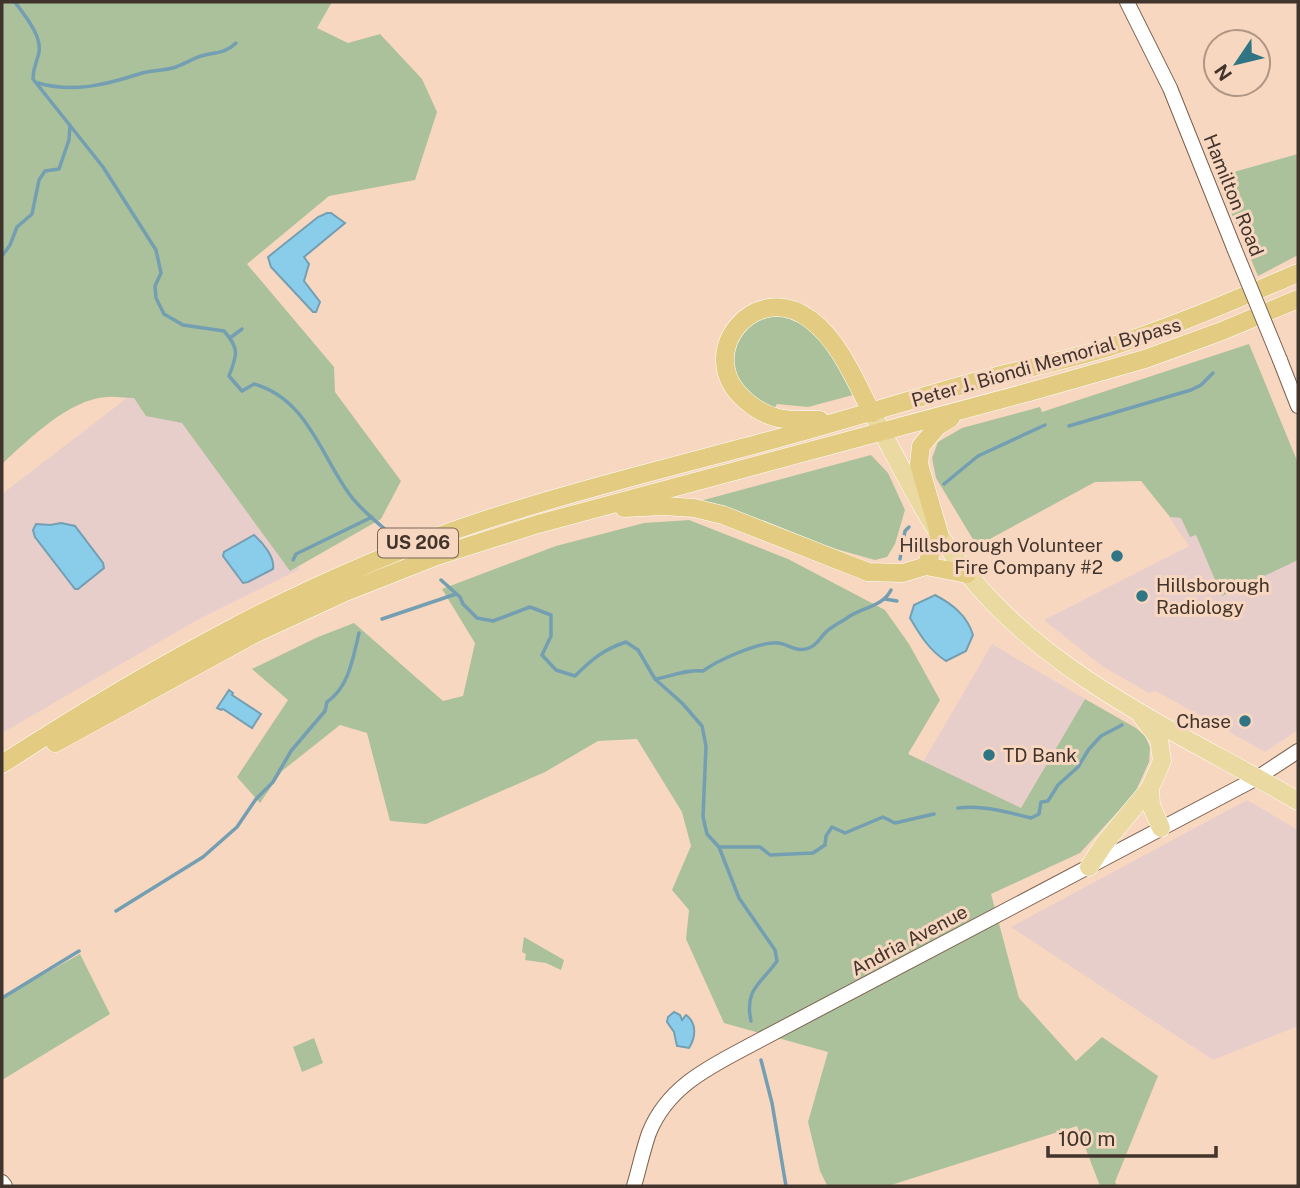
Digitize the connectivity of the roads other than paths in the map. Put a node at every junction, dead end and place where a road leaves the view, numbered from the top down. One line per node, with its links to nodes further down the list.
1 (1128, 2): 4 (street, Hamilton Road, bridge)
2 (1298, 273): 6 (highway, Peter J. Biondi Memorial Bypass)
3 (1298, 299): 5 (highway, Peter J. Biondi Memorial Bypass)
4 (1298, 406)
5 (967, 408): 8 (highway, Peter J. Biondi Memorial Bypass); 10 (highway)
6 (872, 413): 7 (highway, US 206); 7 (highway); 8 (main road)
7 (849, 419): 15 (highway, US 206)
8 (883, 432): 9 (highway, US 206); 10 (main road)
9 (593, 509): 11 (highway); 16 (highway, US 206)
10 (939, 533): 11 (highway); 12 (main road)
11 (926, 566): 12 (highway)
12 (967, 574): 13 (main road)
13 (1132, 707): 17 (main road); 18 (main road)
14 (1298, 751): 17 (street)
15 (2, 764)
16 (2, 770)
17 (1257, 778): 19 (main road); 20 (street, Andria Avenue)
18 (1150, 788): 20 (main road); 21 (main road)
19 (1298, 802)
20 (1161, 828): 21 (street, Andria Avenue)
21 (1089, 867): 24 (street, Andria Avenue)
22 (2, 1182): 23 (street)
23 (5, 1186)
24 (634, 1186)

